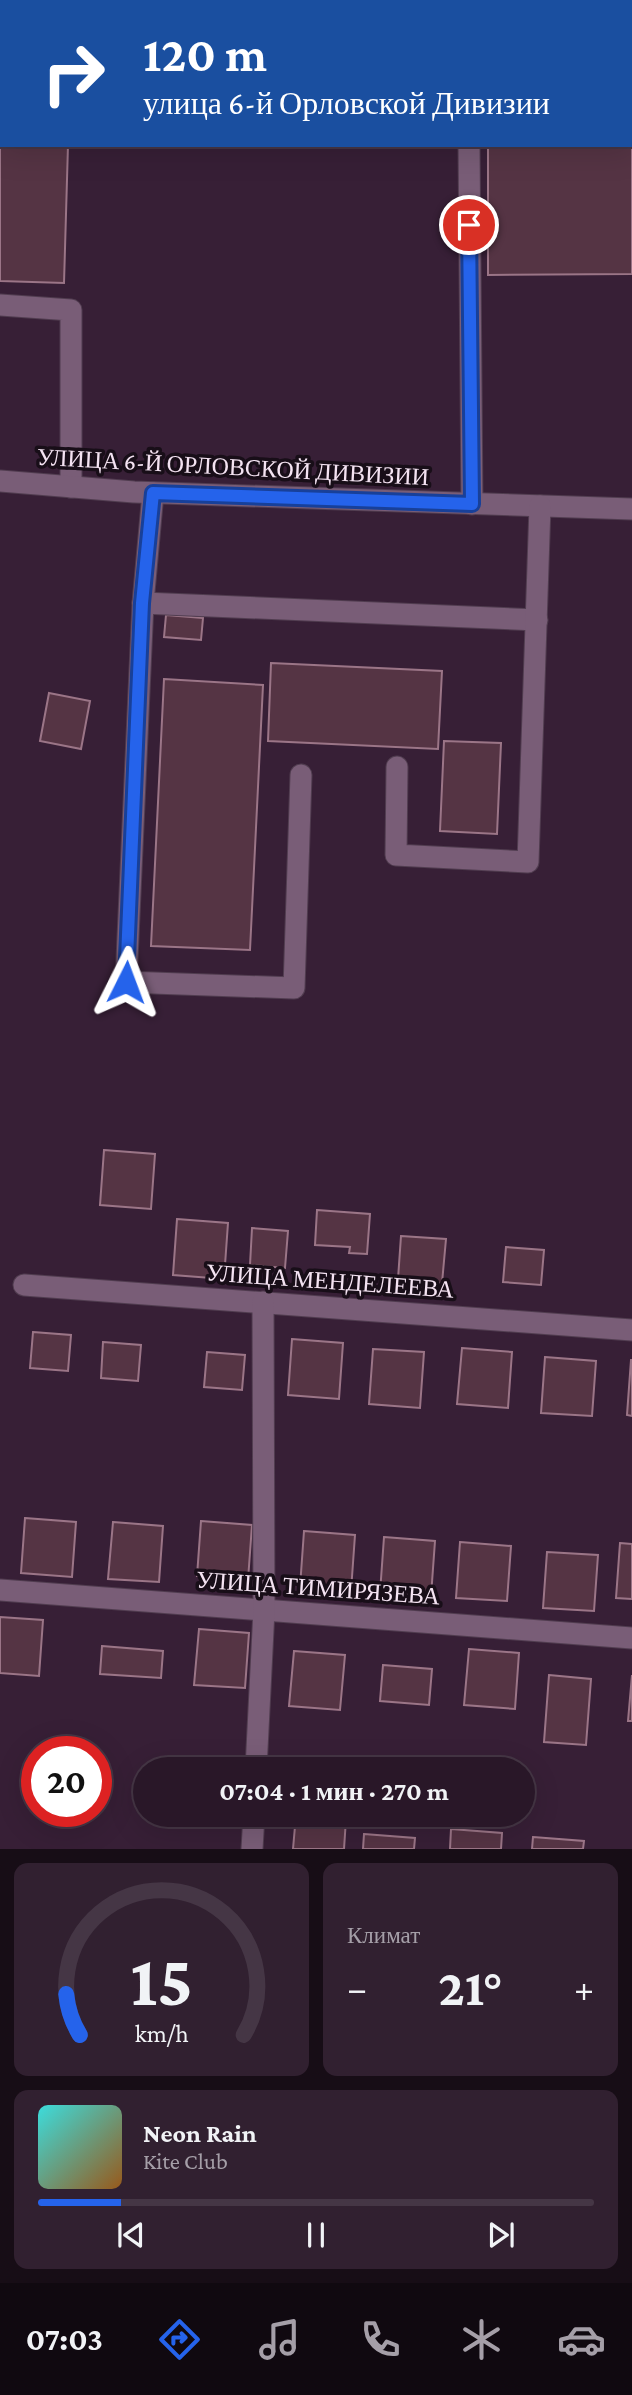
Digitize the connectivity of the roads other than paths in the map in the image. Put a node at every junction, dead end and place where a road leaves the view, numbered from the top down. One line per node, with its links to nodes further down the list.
1 (469, 147): 6 (street)
2 (0, 305): 4 (street)
3 (0, 481): 4 (street, УЛИЦА 6-Й ОРЛОВСКОЙ ДИВИЗИИ)
4 (71, 487): 5 (street, УЛИЦА 6-Й ОРЛОВСКОЙ ДИВИЗИИ)
5 (153, 493): 6 (street, УЛИЦА 6-Й ОРЛОВСКОЙ ДИВИЗИИ); 9 (street)
6 (472, 504): 7 (street, УЛИЦА 6-Й ОРЛОВСКОЙ ДИВИЗИИ)
7 (540, 506): 8 (street, УЛИЦА 6-Й ОРЛОВСКОЙ ДИВИЗИИ); 10 (street)
8 (632, 509)
9 (142, 603): 10 (street); 12 (street)
10 (537, 620): 11 (street)
11 (397, 767)
12 (301, 775)
13 (24, 1284): 14 (street, УЛИЦА МЕНДЕЛЕЕВА)
14 (263, 1302): 15 (street, УЛИЦА МЕНДЕЛЕЕВА); 17 (street)
15 (632, 1330)
16 (0, 1590): 17 (street, УЛИЦА ТИМИРЯЗЕВА)
17 (264, 1610): 18 (street, УЛИЦА ТИМИРЯЗЕВА); 19 (street)
18 (632, 1638)
19 (257, 1757)
20 (253, 1827): 21 (street)
21 (252, 1849)

